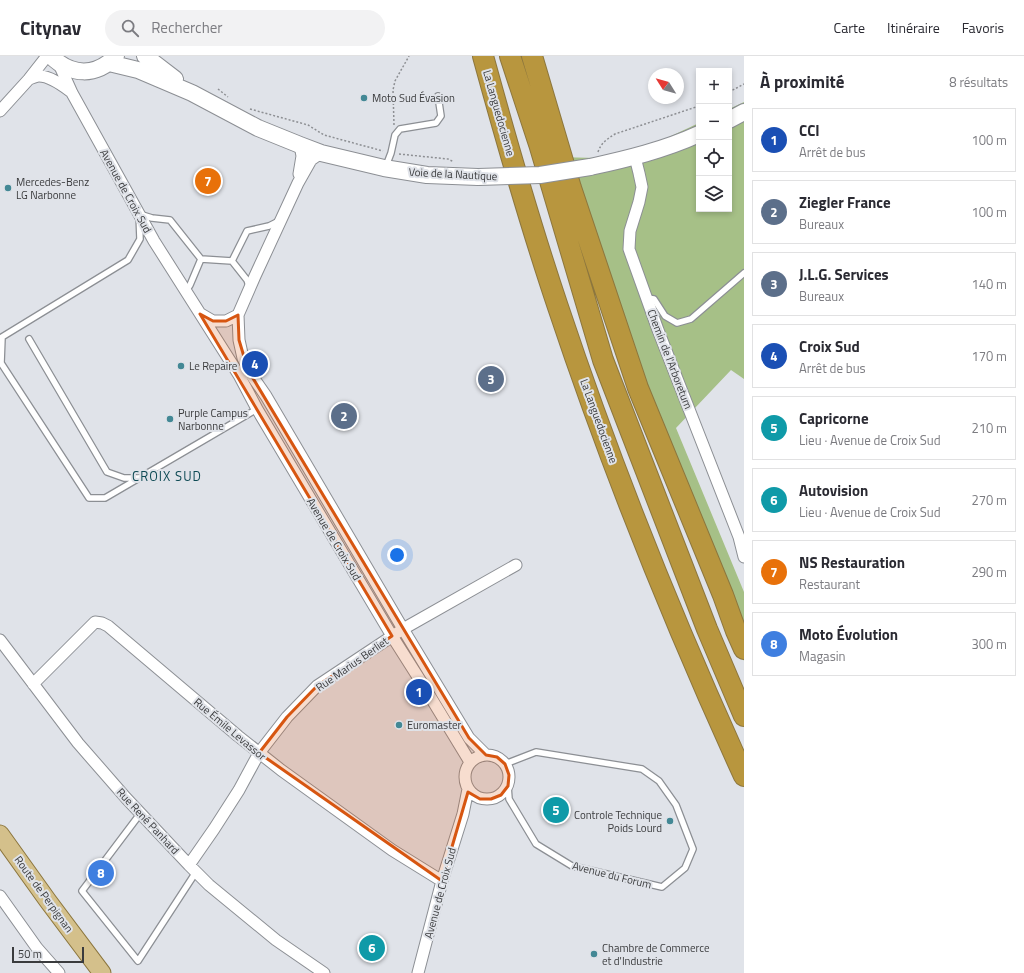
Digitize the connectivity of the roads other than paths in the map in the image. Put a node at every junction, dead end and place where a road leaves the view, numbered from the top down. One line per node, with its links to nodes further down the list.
1 (145, 56): 9 (street, Voie de la Nautique)
2 (483, 56): 49 (highway, La Languedocienne)
3 (510, 56): 32 (highway)
4 (532, 56): 36 (highway)
5 (52, 59): 6 (street); 7 (street); 8 (street, Avenue de Croix Sud)
6 (112, 59): 9 (street, Voie de la Nautique)
7 (29, 79): 8 (street); 11 (street)
8 (72, 93): 20 (street, Avenue de Croix Sud)
9 (192, 93): 15 (street, Voie de la Nautique)
10 (438, 96): 18 (lane)
11 (0, 111)
12 (744, 112): 13 (street)
13 (732, 118)
14 (696, 135): 17 (street, Voie de la Nautique)
15 (300, 145): 16 (street, Voie de la Nautique); 19 (street, Avenue de Croix Sud)
16 (321, 153): 18 (street, Voie de la Nautique); 19 (street, Avenue de Croix Sud)
17 (635, 157): 18 (street, Voie de la Nautique, bridge); 27 (street, Chemin de l'Arboretum)
18 (384, 168)
19 (298, 183): 21 (street, Avenue de Croix Sud)
20 (138, 214): 22 (lane); 26 (street, Avenue de Croix Sud); 33 (lane)
21 (280, 221): 23 (lane); 25 (street, Avenue de Croix Sud)
22 (201, 259): 23 (lane); 26 (lane)
23 (232, 261): 25 (lane)
24 (744, 274): 27 (lane)
25 (250, 288): 29 (street, Avenue de Croix Sud)
26 (186, 291): 28 (street, Avenue de Croix Sud)
27 (647, 298): 34 (street, Chemin de l'Arboretum)
28 (200, 314): 29 (street); 31 (street, Avenue de Croix Sud)
29 (238, 315): 37 (street, Avenue de Croix Sud)
30 (29, 339): 33 (lane)
31 (257, 409): 33 (lane); 38 (street, Avenue de Croix Sud)
32 (636, 446): 43 (highway); 44 (highway)
33 (138, 478)
34 (744, 557)
35 (516, 565): 37 (street, Rue Marius Berliet)
36 (723, 595): 39 (highway); 41 (highway)
37 (403, 629): 38 (street, Rue Marius Berliet); 46 (street, Avenue de Croix Sud)
38 (392, 636): 45 (street, Rue Marius Berliet); 47 (street, Avenue de Croix Sud)
39 (744, 637)
40 (0, 640): 42 (street, Rue René Panhard)
41 (744, 649)
42 (33, 684): 45 (street, Rue Émile Levassor); 53 (street, Rue René Panhard)
43 (744, 688)
44 (744, 716)
45 (259, 753): 57 (street, Rue Marius Berliet); 58 (street, Rue Émile Levassor)
46 (486, 755): 47 (street); 48 (street)
47 (470, 762): 51 (street)
48 (505, 764): 50 (street); 50 (lane, Avenue du Forum)
49 (744, 776)
50 (508, 786): 52 (street)
51 (468, 789): 52 (street); 54 (street, Avenue de Croix Sud)
52 (480, 799): 54 (street, Avenue de Croix Sud)
53 (140, 814): 57 (street, Rue René Panhard); 57 (lane)
54 (463, 814): 58 (street, Avenue de Croix Sud)
55 (0, 834): 62 (main road, Route de Perpignan)
56 (0, 852): 61 (main road, Route de Perpignan)
57 (193, 869): 63 (street, Rue René Panhard)
58 (442, 881): 64 (street, Avenue de Croix Sud)
59 (0, 896): 60 (street)
60 (60, 973)
61 (88, 973)
62 (102, 973)
63 (324, 973)
64 (418, 973)

